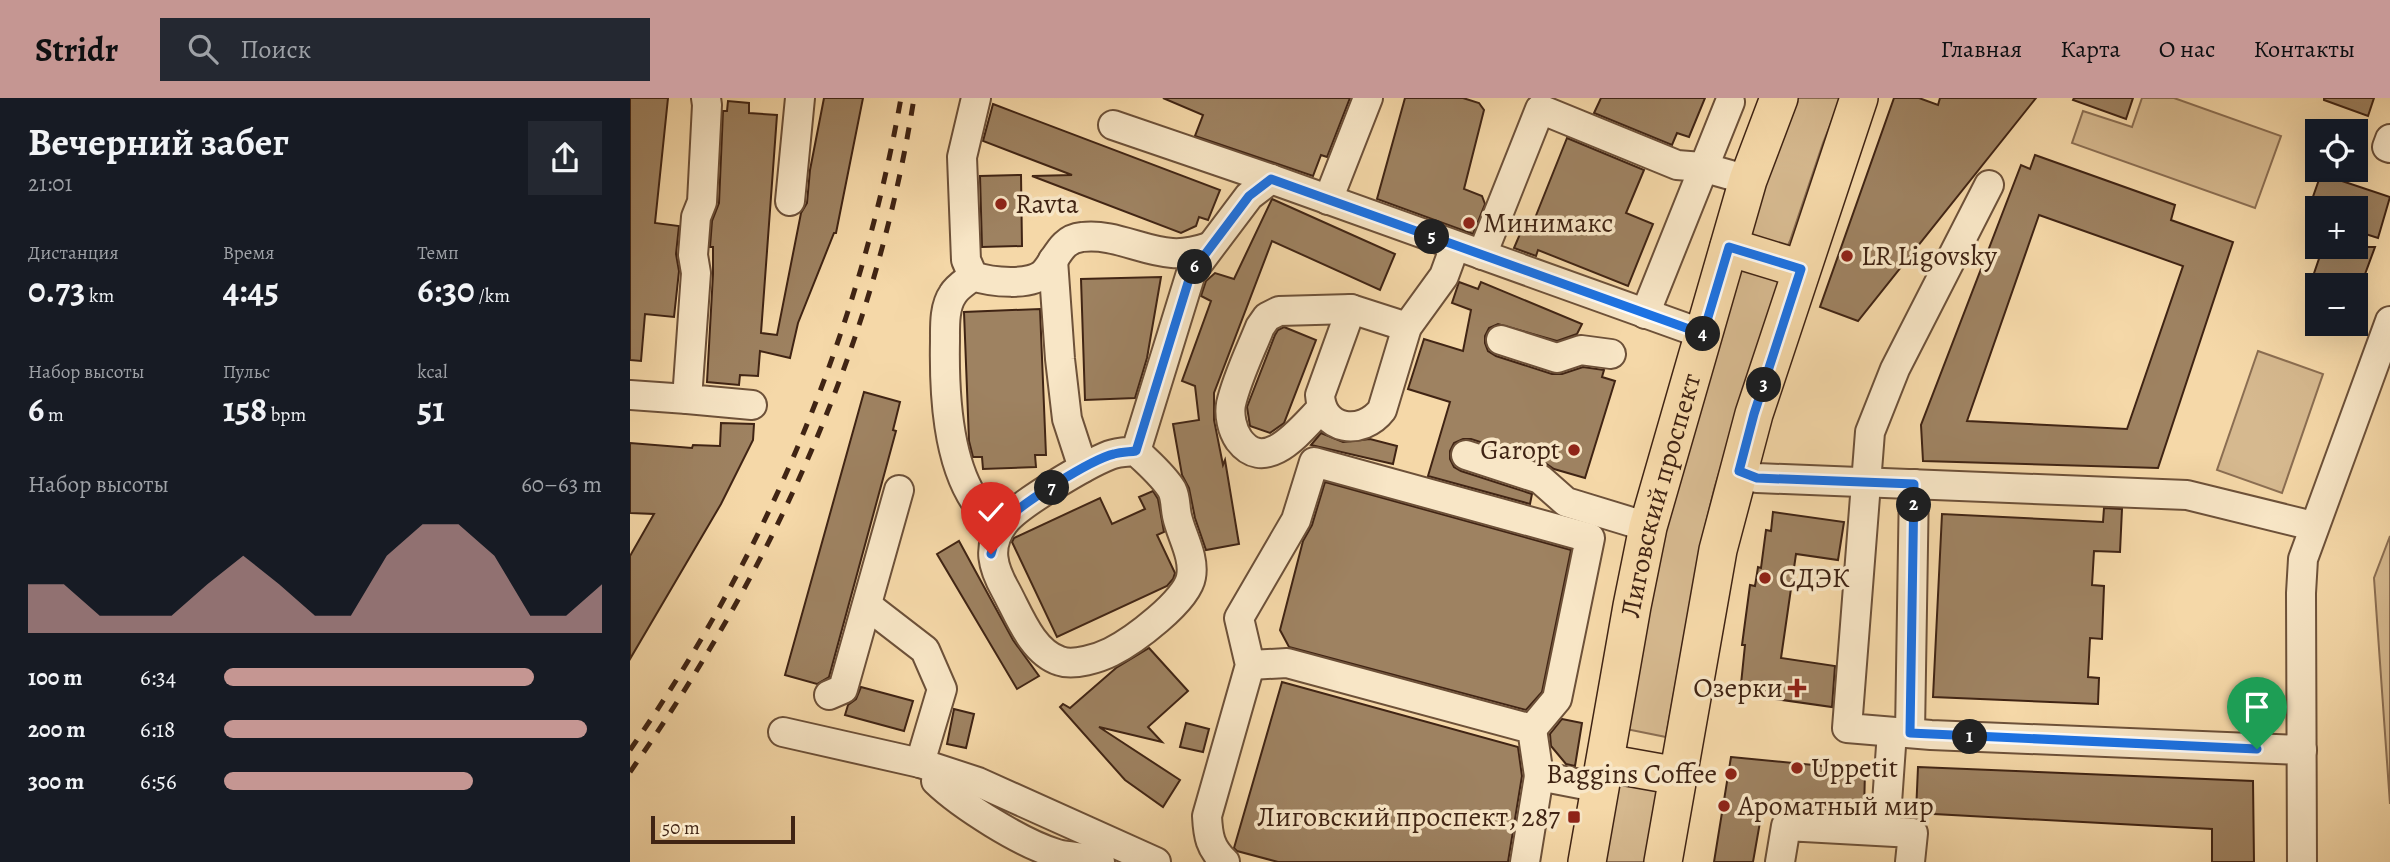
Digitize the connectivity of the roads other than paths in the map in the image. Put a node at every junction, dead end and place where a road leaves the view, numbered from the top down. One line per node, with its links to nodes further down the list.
1 (706, 98): 32 (street)
2 (800, 98): 16 (street)
3 (976, 98): 23 (street)
4 (1367, 98): 15 (street)
5 (1779, 98): 13 (main road, Лиговский проспект)
6 (1859, 98): 22 (main road)
7 (1730, 102): 11 (street)
8 (1113, 125): 12 (street)
9 (2390, 139): 10 (street)
10 (2390, 148)
11 (1702, 167): 13 (street); 20 (street); 25 (street)
12 (1271, 179): 15 (street); 18 (street)
13 (1748, 180): 19 (main road, Лиговский проспект)
14 (1989, 185): 39 (street)
15 (1328, 200): 17 (street)
16 (790, 201)
17 (1455, 246): 20 (street); 27 (street)
18 (1209, 247): 21 (street); 35 (street)
19 (1729, 247): 22 (main road); 28 (main road, Лиговский проспект)
20 (1482, 256): 25 (street)
21 (1053, 260): 23 (street); 37 (street)
22 (1801, 269): 38 (main road)
23 (973, 276): 42 (street)
24 (1351, 309): 27 (street); 34 (street); 34 (street)
25 (1645, 314): 28 (street)
26 (2390, 321): 43 (street)
27 (1407, 327): 34 (street)
28 (1703, 334): 44 (main road, Лиговский проспект)
29 (1501, 340): 30 (street)
30 (1611, 354)
31 (630, 394): 32 (street)
32 (687, 399): 33 (street)
33 (752, 405)
34 (1321, 409)
35 (1136, 451): 37 (street); 42 (street)
36 (1466, 455): 44 (street)
37 (1083, 468): 42 (street)
38 (1739, 471): 39 (street); 55 (main road)
39 (1865, 482): 40 (street); 50 (street)
40 (1914, 484): 43 (street); 50 (street)
41 (898, 490): 45 (street)
42 (1004, 522)
43 (2314, 526): 51 (street)
44 (1648, 527): 54 (main road, Лиговский проспект)
45 (868, 606): 47 (street); 52 (street)
46 (1250, 665): 48 (street); 48 (street); 59 (street)
47 (829, 695)
48 (1532, 729): 53 (street)
49 (783, 732): 52 (street)
50 (1901, 733): 51 (street); 56 (street)
51 (2302, 750): 65 (street)
52 (928, 772): 57 (street); 58 (street)
53 (1539, 776): 54 (street); 60 (street)
54 (1603, 776): 55 (main road); 61 (main road, Лиговский проспект)
55 (1678, 776): 62 (main road)
56 (1885, 831): 63 (street); 64 (street)
57 (1100, 862)
58 (1156, 862)
59 (1225, 862)
60 (1525, 862)
61 (1587, 862)
62 (1663, 862)
63 (1780, 862)
64 (1910, 862)
65 (2302, 862)

